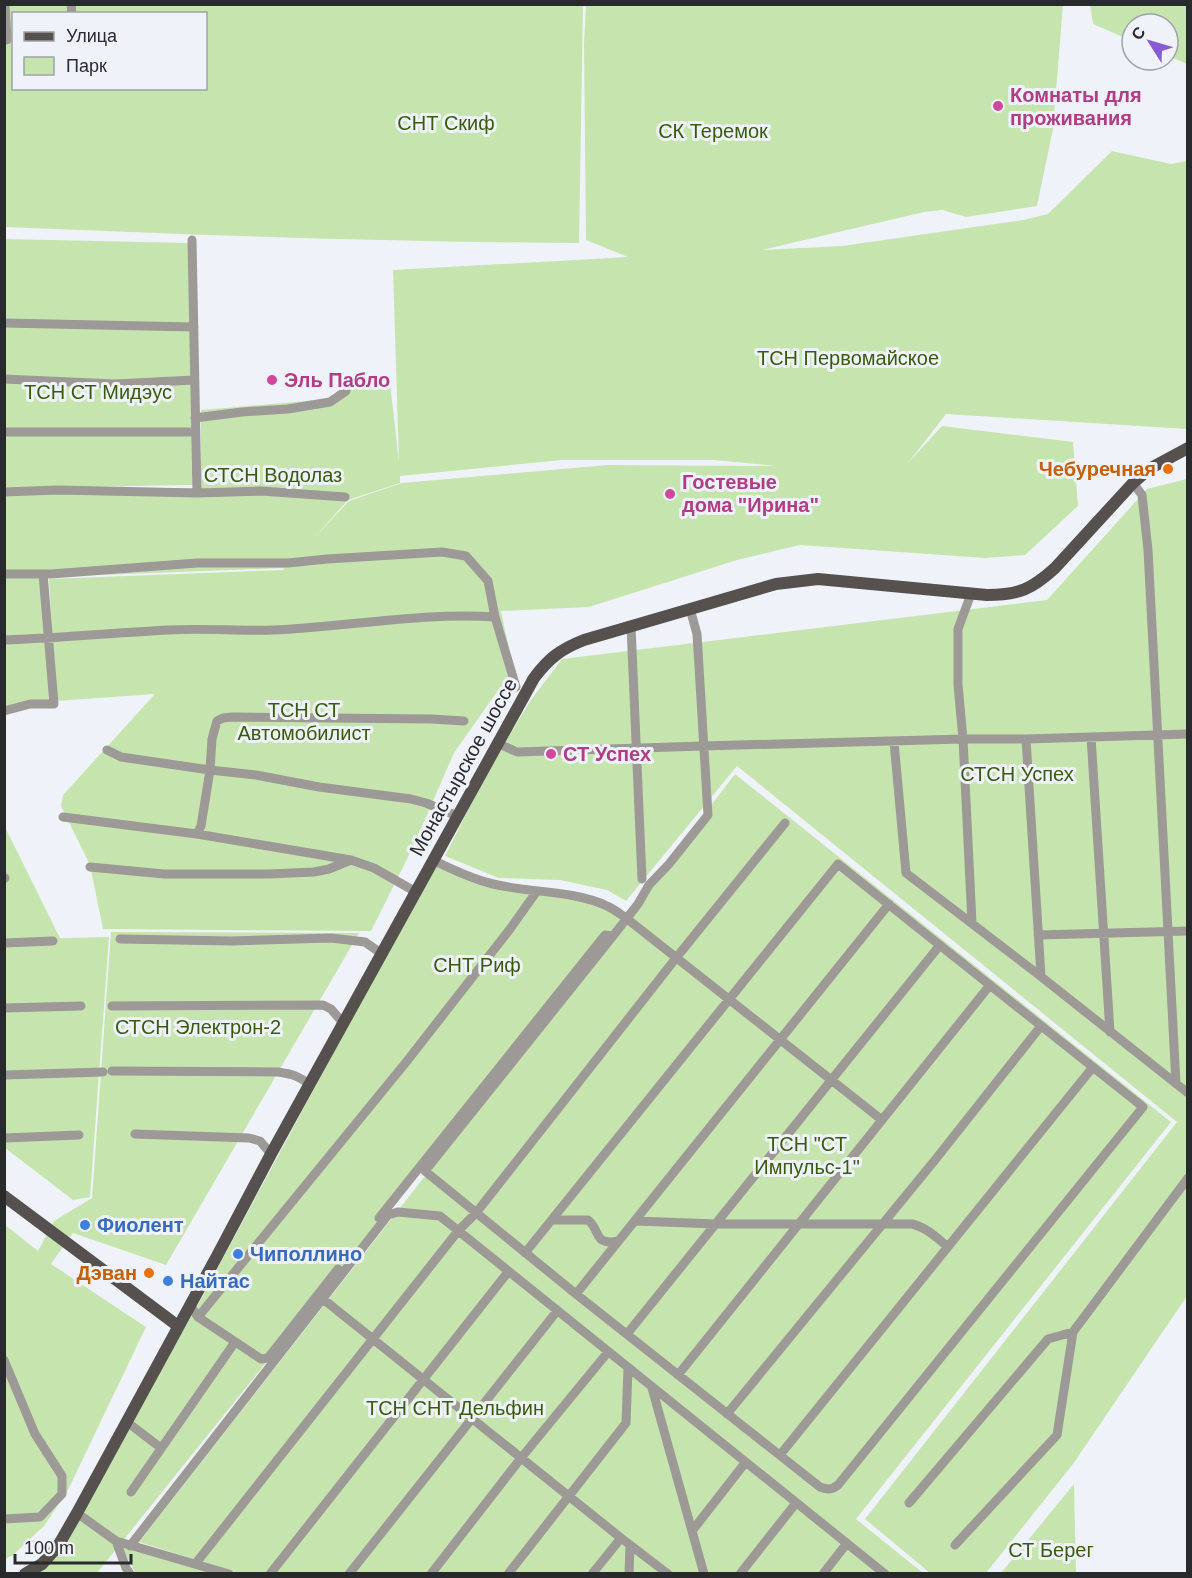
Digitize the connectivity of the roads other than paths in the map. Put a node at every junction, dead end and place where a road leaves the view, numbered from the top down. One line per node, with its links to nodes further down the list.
1 (5, 4): 2 (street)
2 (7, 40)
3 (192, 240): 5 (street)
4 (4, 323): 5 (street)
5 (194, 327): 7 (street)
6 (4, 379): 7 (street)
7 (194, 380): 9 (street)
8 (346, 391): 9 (street)
9 (195, 418): 11 (street)
10 (4, 432): 11 (street)
11 (195, 432): 15 (street)
12 (1188, 448): 13 (main road, Монастырское шоссе)
13 (1133, 483): 19 (main road, Монастырское шоссе); 29 (street)
14 (4, 492): 15 (street)
15 (197, 493): 16 (street)
16 (345, 497)
17 (4, 574): 18 (street)
18 (43, 574): 21 (street); 23 (street)
19 (971, 594): 20 (main road, Монастырское шоссе); 31 (street)
20 (690, 609): 22 (main road, Монастырское шоссе); 35 (street)
21 (495, 616): 23 (street); 25 (street)
22 (631, 626): 34 (main road, Монастырское шоссе); 36 (street)
23 (48, 639): 24 (street); 26 (street)
24 (4, 640)
25 (516, 687)
26 (4, 711)
27 (464, 721): 38 (street)
28 (1188, 734): 29 (street)
29 (1157, 735): 30 (street); 53 (street)
30 (1091, 737): 32 (street); 54 (street)
31 (963, 739): 32 (street); 33 (street); 51 (street)
32 (1026, 739): 55 (street)
33 (894, 742): 35 (street); 51 (street)
34 (498, 743): 36 (street); 40 (main road, Монастырское шоссе)
35 (703, 746): 36 (street); 50 (street)
36 (636, 749): 46 (street)
37 (107, 750): 38 (street)
38 (210, 771): 40 (street); 42 (street)
39 (63, 816): 42 (street)
40 (457, 816): 44 (main road, Монастырское шоссе)
41 (785, 823): 62 (street)
42 (196, 834): 43 (street)
43 (351, 860): 45 (street); 48 (street)
44 (433, 860): 47 (street); 48 (main road, Монастырское шоссе)
45 (90, 867)
46 (642, 879)
47 (537, 891): 50 (street); 101 (street)
48 (416, 892): 61 (main road, Монастырское шоссе)
49 (889, 904): 60 (street); 65 (street); 72 (street)
50 (626, 918): 56 (street); 62 (street)
51 (972, 923): 63 (street)
52 (1188, 931): 53 (street)
53 (1168, 932): 54 (street); 77 (street)
54 (1104, 933): 55 (street); 71 (street)
55 (1038, 935): 63 (street)
56 (613, 936): 86 (street); 106 (street)
57 (120, 939): 61 (street)
58 (54, 941): 59 (street)
59 (4, 943)
60 (940, 945): 64 (street); 75 (street)
61 (381, 954): 69 (main road, Монастырское шоссе)
62 (676, 958): 65 (street); 86 (street)
63 (1041, 976): 71 (street)
64 (990, 985): 70 (street); 79 (street)
65 (729, 1000): 72 (street); 87 (street)
66 (81, 1006): 68 (street)
67 (112, 1006): 69 (street)
68 (4, 1008)
69 (343, 1023): 76 (main road, Монастырское шоссе)
70 (1041, 1026): 73 (street); 91 (street)
71 (1110, 1032): 77 (street)
72 (780, 1040): 75 (street); 88 (street)
73 (1093, 1067): 94 (street); 117 (street)
74 (4, 1075): 76 (street)
75 (831, 1081): 79 (street); 90 (street)
76 (310, 1084): 83 (main road, Монастырское шоссе)
77 (1176, 1084): 78 (street)
78 (1188, 1093)
79 (882, 1119): 89 (street)
80 (135, 1134): 83 (street)
81 (79, 1135): 82 (street)
82 (4, 1138)
83 (271, 1154): 99 (main road, Монастырское шоссе)
84 (1188, 1178): 103 (street)
85 (4, 1196): 102 (main road)
86 (476, 1213): 92 (street); 95 (street)
87 (552, 1220): 93 (street); 95 (street)
88 (635, 1221): 90 (street); 93 (street)
89 (799, 1223): 90 (street); 91 (street); 110 (street)
90 (717, 1224): 104 (street)
91 (882, 1224): 94 (street); 113 (street)
92 (458, 1231): 96 (street); 98 (street); 105 (street)
93 (618, 1241): 97 (street)
94 (948, 1246): 117 (street)
95 (525, 1253): 97 (street)
96 (508, 1272): 100 (street); 111 (street)
97 (576, 1294): 104 (street)
98 (323, 1299): 105 (street); 132 (street)
99 (190, 1305): 101 (street); 102 (main road, Монастырское шоссе)
100 (557, 1311): 107 (street); 114 (street)
101 (198, 1317): 106 (street)
102 (178, 1326): 115 (main road, Монастырское шоссе)
103 (1073, 1332): 123 (street); 131 (street)
104 (627, 1335): 110 (street)
105 (373, 1339): 111 (street); 133 (street)
106 (235, 1342): 116 (street)
107 (608, 1352): 109 (street); 118 (street)
108 (4, 1360): 125 (street)
109 (628, 1369): 112 (street); 121 (street)
110 (678, 1375): 113 (street)
111 (423, 1379): 114 (street); 137 (street)
112 (652, 1388): 119 (street); 126 (street)
113 (727, 1414): 117 (street)
114 (472, 1419): 118 (street); 138 (street)
115 (127, 1422): 116 (street); 124 (main road, Монастырское шоссе)
116 (162, 1448): 120 (street)
117 (780, 1455)
118 (521, 1458): 121 (street); 139 (street)
119 (745, 1463): 122 (street); 126 (street)
120 (131, 1492)
121 (568, 1496): 127 (street); 140 (street)
122 (796, 1503): 129 (street); 145 (street)
123 (909, 1503)
124 (77, 1513): 128 (street); 134 (main road, Монастырское шоссе)
125 (4, 1519)
126 (692, 1531): 144 (street)
127 (621, 1538): 130 (street); 141 (street)
128 (116, 1541): 132 (street); 135 (street)
129 (847, 1543): 146 (street); 147 (street)
130 (630, 1545): 142 (street); 143 (street)
131 (956, 1545)
132 (130, 1546): 133 (street)
133 (196, 1563): 136 (street)
134 (25, 1574)
135 (130, 1574)
136 (229, 1574)
137 (270, 1574)
138 (349, 1574)
139 (431, 1574)
140 (508, 1574)
141 (592, 1574)
142 (629, 1574)
143 (668, 1574)
144 (704, 1574)
145 (740, 1574)
146 (823, 1574)
147 (885, 1574)

